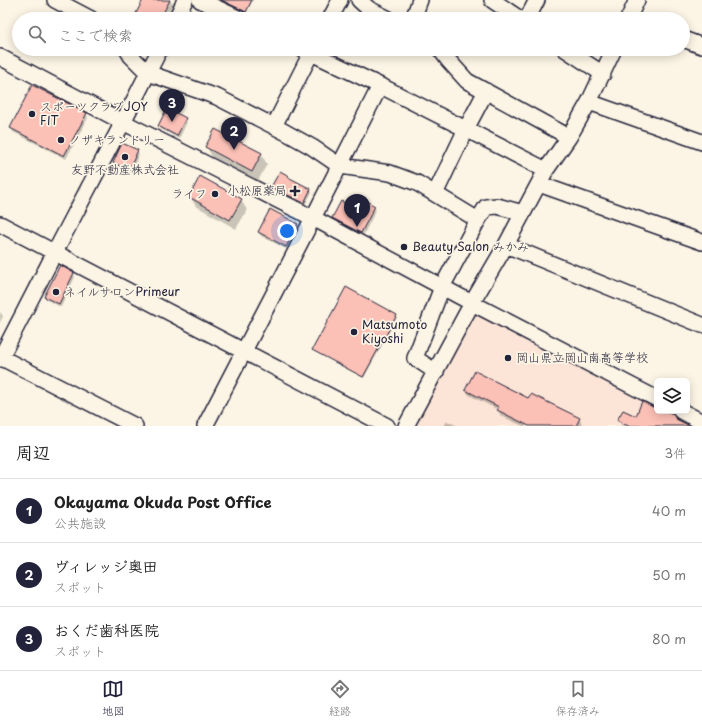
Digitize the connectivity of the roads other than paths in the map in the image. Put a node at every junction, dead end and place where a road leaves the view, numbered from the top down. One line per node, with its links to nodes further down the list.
1 (55, 0): 10 (street)
2 (185, 0): 11 (street)
3 (200, 0): 12 (street)
4 (340, 0): 13 (street)
5 (359, 0): 14 (street)
6 (420, 0): 15 (street)
7 (492, 0): 16 (street)
8 (537, 0): 17 (street)
9 (637, 0): 18 (street)
10 (78, 12)
11 (179, 12)
12 (225, 12)
13 (334, 12)
14 (376, 12)
15 (416, 12)
16 (510, 12)
17 (531, 12)
18 (631, 12)
19 (690, 42): 20 (street)
20 (702, 46)
21 (131, 56): 29 (street)
22 (156, 56): 29 (street)
23 (306, 56): 35 (street)
24 (321, 56): 31 (street)
25 (445, 56): 32 (street)
26 (576, 56): 30 (street)
27 (611, 56): 30 (street)
28 (0, 57): 34 (street)
29 (148, 72): 34 (street); 35 (street)
30 (603, 74): 33 (street)
31 (380, 86): 36 (street); 39 (street)
32 (486, 91): 36 (street); 37 (street)
33 (589, 102): 37 (street); 38 (street)
34 (123, 122): 44 (street); 49 (street)
35 (274, 126): 39 (street)
36 (466, 129): 40 (street); 42 (street)
37 (569, 138): 40 (street)
38 (702, 142)
39 (340, 166): 42 (street); 44 (street)
40 (546, 170): 41 (street)
41 (539, 184): 43 (street); 47 (street)
42 (435, 194): 45 (street)
43 (523, 213): 45 (street); 48 (street)
44 (313, 218): 50 (street); 53 (street)
45 (478, 220): 50 (street)
46 (0, 224): 49 (street)
47 (702, 242)
48 (506, 245): 51 (street); 52 (street)
49 (55, 252): 53 (street); 54 (street)
50 (442, 287): 51 (street); 55 (street)
51 (472, 303): 55 (street); 56 (street)
52 (702, 324)
53 (244, 351): 60 (street); 61 (street)
54 (0, 358): 59 (street)
55 (436, 372): 62 (street)
56 (654, 396)
57 (687, 414): 58 (street)
58 (702, 422)
59 (135, 426)
60 (205, 426)
61 (387, 426)
62 (406, 426)

